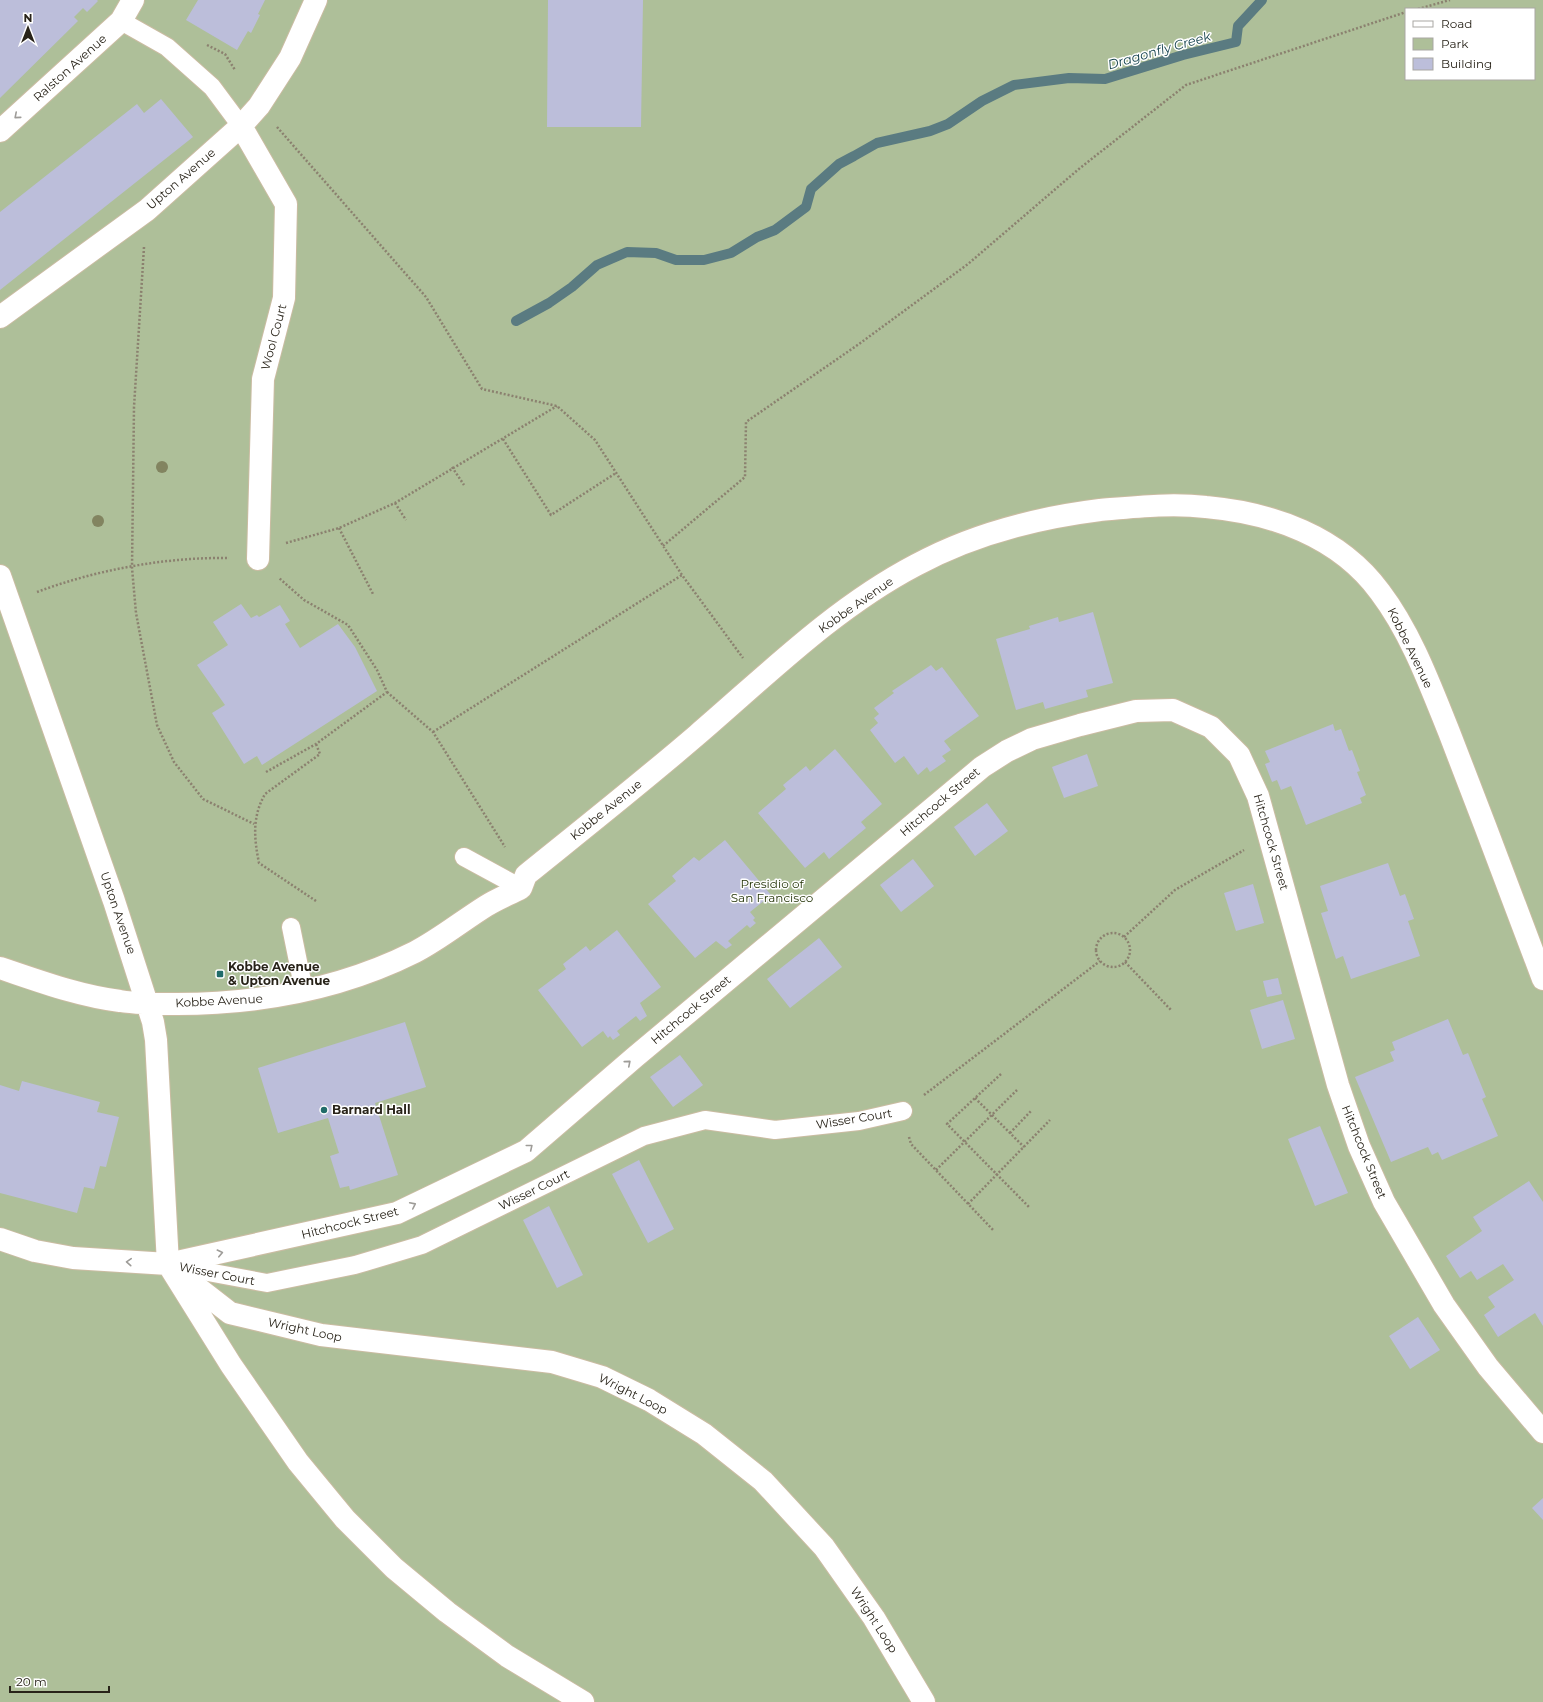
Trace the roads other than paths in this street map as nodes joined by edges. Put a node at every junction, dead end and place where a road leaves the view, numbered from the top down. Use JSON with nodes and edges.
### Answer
{"nodes":[{"id":1,"x":133,"y":0,"type":"edge"},
{"id":2,"x":316,"y":0,"type":"edge"},
{"id":3,"x":121,"y":21,"type":"junction"},
{"id":4,"x":241,"y":126,"type":"junction"},
{"id":5,"x":0,"y":131,"type":"edge"},
{"id":6,"x":0,"y":317,"type":"edge"},
{"id":7,"x":258,"y":554,"type":"road end"},
{"id":8,"x":0,"y":576,"type":"edge"},
{"id":9,"x":464,"y":857,"type":"dead end"},
{"id":10,"x":521,"y":888,"type":"junction"},
{"id":11,"x":291,"y":927,"type":"dead end"},
{"id":12,"x":0,"y":968,"type":"edge"},
{"id":13,"x":1543,"y":979,"type":"edge"},
{"id":14,"x":304,"y":991,"type":"junction"},
{"id":15,"x":148,"y":1004,"type":"junction"},
{"id":16,"x":903,"y":1111,"type":"road end"},
{"id":17,"x":0,"y":1239,"type":"edge"},
{"id":18,"x":168,"y":1264,"type":"junction"},
{"id":19,"x":1543,"y":1432,"type":"edge"},
{"id":20,"x":583,"y":1702,"type":"edge"},
{"id":21,"x":924,"y":1702,"type":"edge"}],
"edges":[{"from":1,"to":3,"type":"street","name":"Ralston Avenue"},
{"from":2,"to":4,"type":"street","name":"Upton Avenue"},
{"from":3,"to":4,"type":"lane"},
{"from":3,"to":5,"type":"street","name":"Ralston Avenue","one_way":true},
{"from":4,"to":6,"type":"street","name":"Upton Avenue"},
{"from":4,"to":7,"type":"street","name":"Wool Court"},
{"from":8,"to":15,"type":"street","name":"Upton Avenue"},
{"from":9,"to":10,"type":"lane"},
{"from":10,"to":13,"type":"street","name":"Kobbe Avenue"},
{"from":10,"to":14,"type":"street","name":"Kobbe Avenue"},
{"from":11,"to":14,"type":"lane"},
{"from":12,"to":15,"type":"street","name":"Kobbe Avenue"},
{"from":14,"to":15,"type":"street","name":"Kobbe Avenue"},
{"from":15,"to":18,"type":"street","name":"Upton Avenue"},
{"from":16,"to":18,"type":"lane","name":"Wisser Court"},
{"from":18,"to":17,"type":"street","name":"Hitchcock Street","one_way":true},
{"from":18,"to":19,"type":"street","name":"Hitchcock Street","one_way":true},
{"from":18,"to":20,"type":"street"},
{"from":18,"to":21,"type":"street","name":"Wright Loop"}]}
